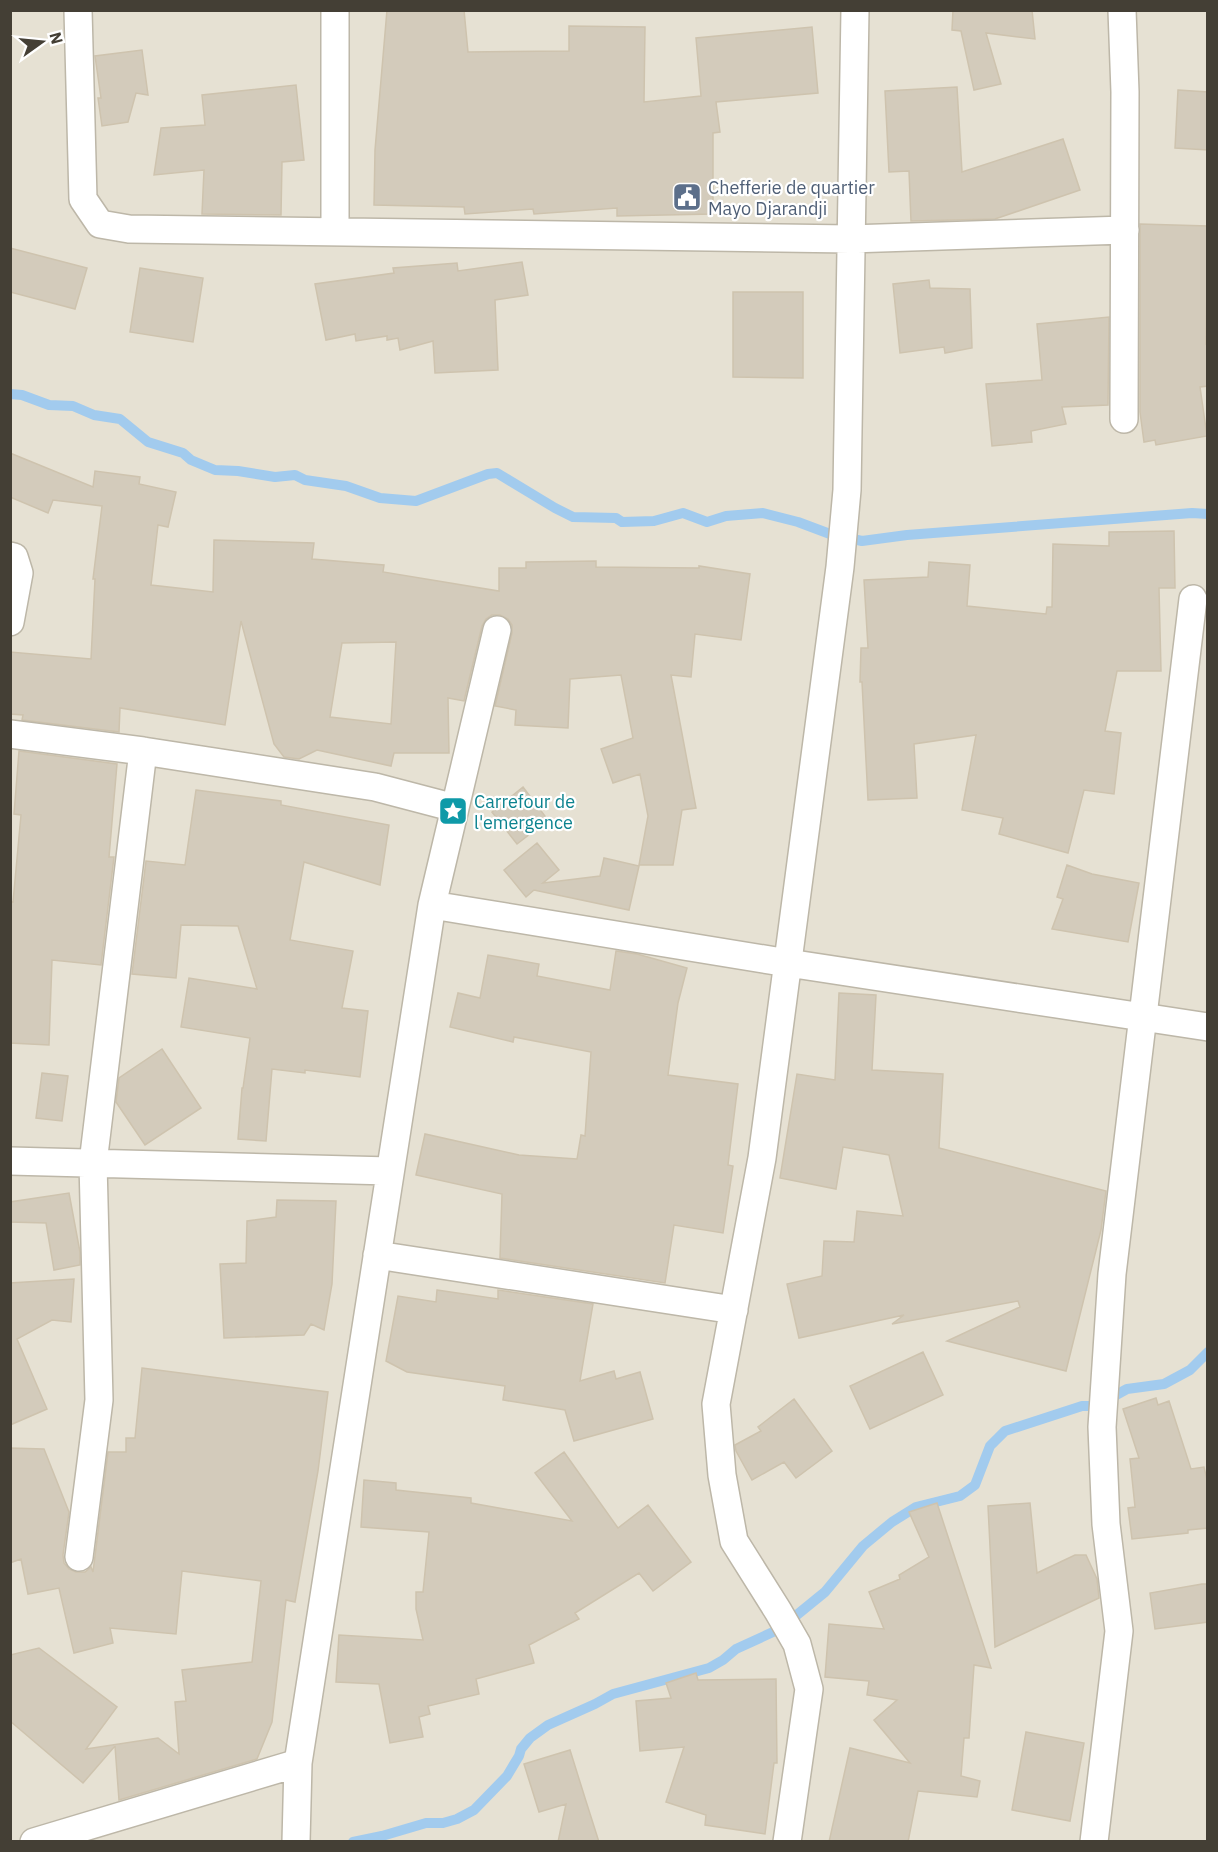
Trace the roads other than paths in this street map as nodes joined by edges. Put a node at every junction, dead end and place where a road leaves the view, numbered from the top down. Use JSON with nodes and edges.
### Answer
{"nodes":[{"id":1,"x":78,"y":10,"type":"edge"},
{"id":2,"x":335,"y":10,"type":"edge"},
{"id":3,"x":855,"y":10,"type":"edge"},
{"id":4,"x":1122,"y":10,"type":"edge"},
{"id":5,"x":1125,"y":230,"type":"junction"},
{"id":6,"x":335,"y":231,"type":"junction"},
{"id":7,"x":850,"y":239,"type":"junction"},
{"id":8,"x":1124,"y":419,"type":"dead end"},
{"id":9,"x":10,"y":556,"type":"edge"},
{"id":10,"x":1193,"y":599,"type":"dead end"},
{"id":11,"x":10,"y":622,"type":"edge"},
{"id":12,"x":497,"y":630,"type":"dead end"},
{"id":13,"x":10,"y":734,"type":"edge"},
{"id":14,"x":143,"y":751,"type":"junction"},
{"id":15,"x":455,"y":808,"type":"junction"},
{"id":16,"x":432,"y":905,"type":"junction"},
{"id":17,"x":789,"y":963,"type":"junction"},
{"id":18,"x":1143,"y":1017,"type":"junction"},
{"id":19,"x":1208,"y":1027,"type":"edge"},
{"id":20,"x":10,"y":1161,"type":"edge"},
{"id":21,"x":93,"y":1163,"type":"junction"},
{"id":22,"x":390,"y":1171,"type":"junction"},
{"id":23,"x":377,"y":1255,"type":"junction"},
{"id":24,"x":734,"y":1310,"type":"junction"},
{"id":25,"x":79,"y":1557,"type":"dead end"},
{"id":26,"x":298,"y":1763,"type":"junction"},
{"id":27,"x":34,"y":1842,"type":"edge"},
{"id":28,"x":296,"y":1842,"type":"edge"},
{"id":29,"x":787,"y":1842,"type":"edge"},
{"id":30,"x":1094,"y":1842,"type":"edge"}],
"edges":[{"from":1,"to":6,"type":"street"},
{"from":2,"to":6,"type":"street"},
{"from":3,"to":7,"type":"street"},
{"from":4,"to":5,"type":"street"},
{"from":5,"to":7,"type":"street"},
{"from":5,"to":8,"type":"street"},
{"from":6,"to":7,"type":"street"},
{"from":7,"to":17,"type":"street"},
{"from":9,"to":11,"type":"street"},
{"from":10,"to":18,"type":"street"},
{"from":12,"to":15,"type":"street"},
{"from":13,"to":14,"type":"street"},
{"from":14,"to":15,"type":"street"},
{"from":14,"to":21,"type":"street"},
{"from":15,"to":16,"type":"street"},
{"from":16,"to":17,"type":"street"},
{"from":16,"to":22,"type":"street"},
{"from":17,"to":18,"type":"street"},
{"from":17,"to":24,"type":"street"},
{"from":18,"to":19,"type":"street"},
{"from":18,"to":30,"type":"street"},
{"from":20,"to":21,"type":"street"},
{"from":21,"to":22,"type":"street"},
{"from":21,"to":25,"type":"street"},
{"from":22,"to":23,"type":"street"},
{"from":23,"to":24,"type":"street"},
{"from":23,"to":26,"type":"street"},
{"from":24,"to":29,"type":"street"},
{"from":26,"to":27,"type":"street"},
{"from":26,"to":28,"type":"street"}]}
